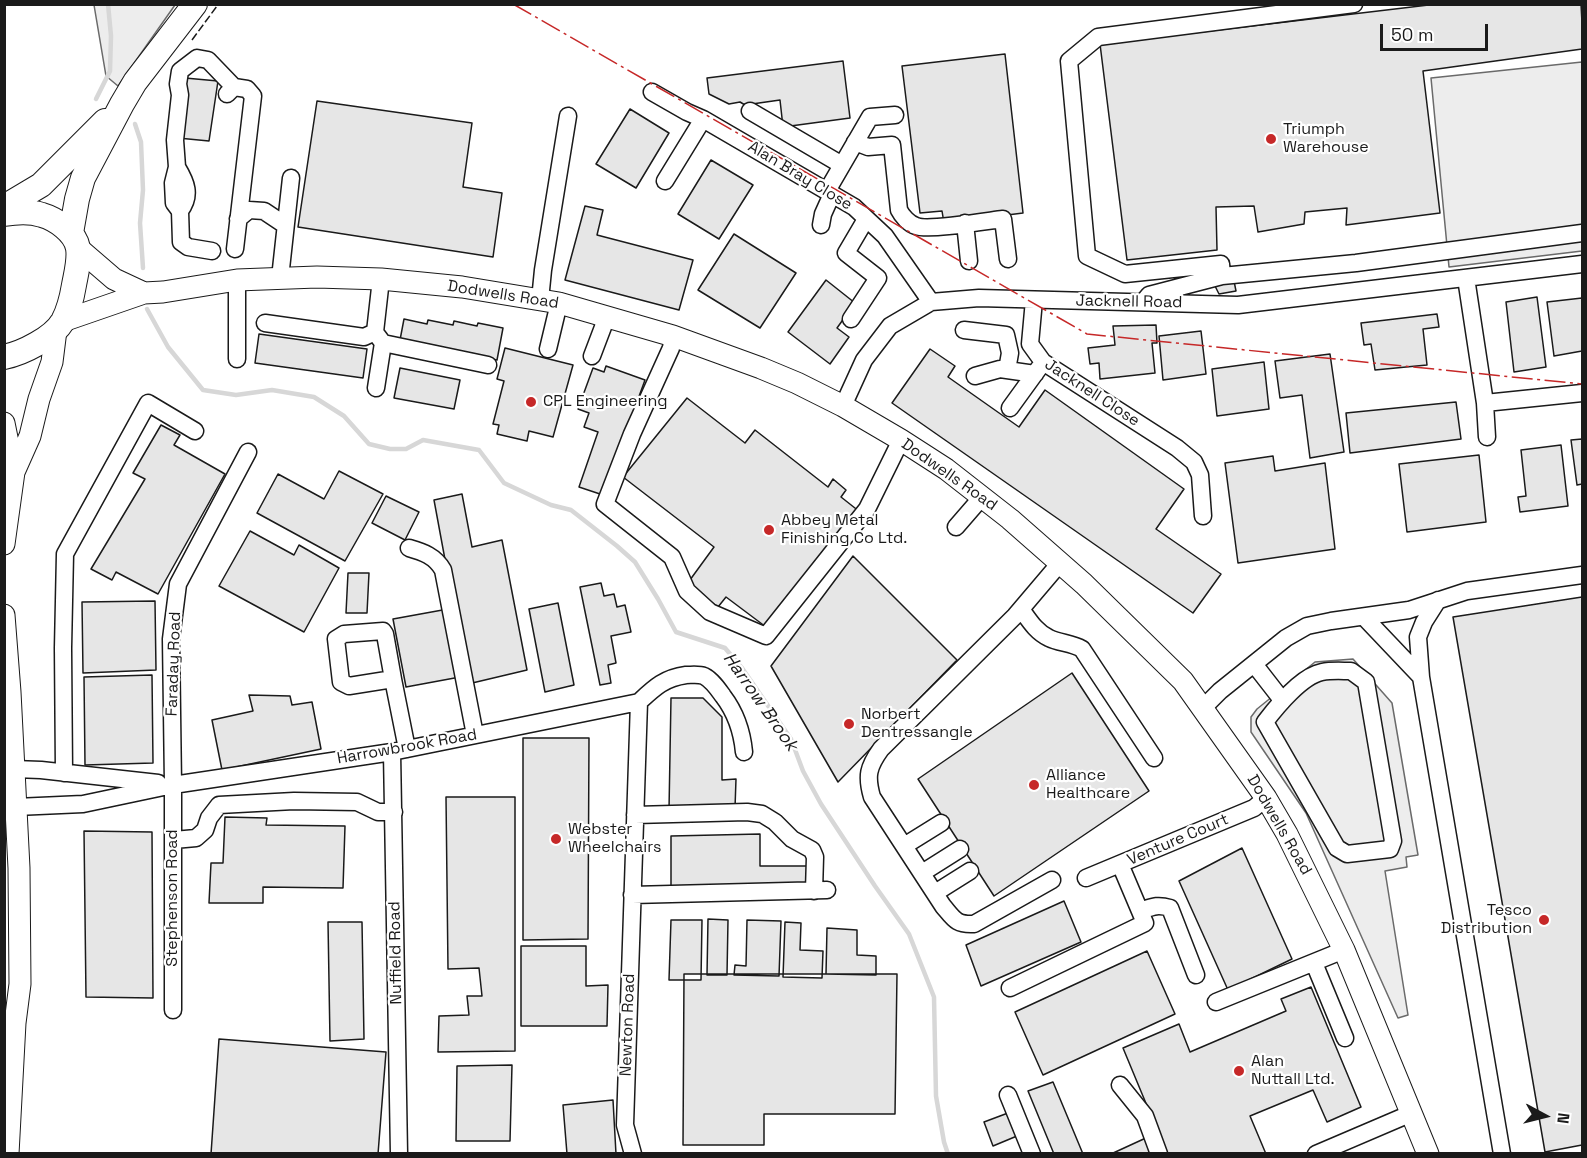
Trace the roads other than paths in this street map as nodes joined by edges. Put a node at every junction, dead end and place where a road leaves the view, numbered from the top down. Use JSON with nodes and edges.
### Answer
{"nodes":[{"id":1,"x":195,"y":4,"type":"edge"},
{"id":2,"x":1354,"y":4,"type":"edge"},
{"id":3,"x":652,"y":92,"type":"dead end"},
{"id":4,"x":122,"y":104,"type":"junction"},
{"id":5,"x":750,"y":111,"type":"dead end"},
{"id":6,"x":895,"y":115,"type":"dead end"},
{"id":7,"x":568,"y":116,"type":"dead end"},
{"id":8,"x":703,"y":119,"type":"junction"},
{"id":9,"x":855,"y":142,"type":"junction"},
{"id":10,"x":842,"y":165,"type":"junction"},
{"id":11,"x":291,"y":178,"type":"dead end"},
{"id":12,"x":665,"y":181,"type":"dead end"},
{"id":13,"x":242,"y":185,"type":"junction"},
{"id":14,"x":830,"y":193,"type":"junction"},
{"id":15,"x":288,"y":205,"type":"junction"},
{"id":16,"x":4,"y":207,"type":"edge"},
{"id":17,"x":4,"y":214,"type":"edge"},
{"id":18,"x":238,"y":219,"type":"junction"},
{"id":19,"x":866,"y":219,"type":"junction"},
{"id":20,"x":965,"y":223,"type":"junction"},
{"id":21,"x":285,"y":225,"type":"junction"},
{"id":22,"x":821,"y":225,"type":"dead end"},
{"id":23,"x":1582,"y":234,"type":"edge"},
{"id":24,"x":74,"y":240,"type":"junction"},
{"id":25,"x":235,"y":249,"type":"dead end"},
{"id":26,"x":212,"y":251,"type":"dead end"},
{"id":27,"x":1008,"y":259,"type":"dead end"},
{"id":28,"x":969,"y":261,"type":"dead end"},
{"id":29,"x":1582,"y":264,"type":"edge"},
{"id":30,"x":1222,"y":276,"type":"junction"},
{"id":31,"x":280,"y":278,"type":"junction"},
{"id":32,"x":1466,"y":278,"type":"junction"},
{"id":33,"x":381,"y":279,"type":"junction"},
{"id":34,"x":237,"y":280,"type":"junction"},
{"id":35,"x":144,"y":293,"type":"junction"},
{"id":36,"x":1034,"y":300,"type":"junction"},
{"id":37,"x":549,"y":302,"type":"junction"},
{"id":38,"x":931,"y":302,"type":"junction"},
{"id":39,"x":1143,"y":303,"type":"junction"},
{"id":40,"x":605,"y":316,"type":"junction"},
{"id":41,"x":851,"y":319,"type":"dead end"},
{"id":42,"x":265,"y":322,"type":"dead end"},
{"id":43,"x":59,"y":326,"type":"junction"},
{"id":44,"x":964,"y":330,"type":"dead end"},
{"id":45,"x":673,"y":336,"type":"junction"},
{"id":46,"x":379,"y":338,"type":"junction"},
{"id":47,"x":548,"y":349,"type":"dead end"},
{"id":48,"x":592,"y":356,"type":"dead end"},
{"id":49,"x":4,"y":357,"type":"edge"},
{"id":50,"x":237,"y":359,"type":"dead end"},
{"id":51,"x":488,"y":365,"type":"dead end"},
{"id":52,"x":1039,"y":368,"type":"junction"},
{"id":53,"x":1007,"y":370,"type":"junction"},
{"id":54,"x":975,"y":376,"type":"dead end"},
{"id":55,"x":376,"y":388,"type":"dead end"},
{"id":56,"x":1582,"y":393,"type":"edge"},
{"id":57,"x":1485,"y":403,"type":"junction"},
{"id":58,"x":843,"y":406,"type":"junction"},
{"id":59,"x":1010,"y":408,"type":"dead end"},
{"id":60,"x":4,"y":423,"type":"edge"},
{"id":61,"x":195,"y":430,"type":"dead end"},
{"id":62,"x":1487,"y":437,"type":"dead end"},
{"id":63,"x":901,"y":440,"type":"junction"},
{"id":64,"x":248,"y":452,"type":"dead end"},
{"id":65,"x":14,"y":472,"type":"junction"},
{"id":66,"x":982,"y":497,"type":"junction"},
{"id":67,"x":1203,"y":516,"type":"dead end"},
{"id":68,"x":956,"y":527,"type":"dead end"},
{"id":69,"x":4,"y":544,"type":"edge"},
{"id":70,"x":409,"y":548,"type":"dead end"},
{"id":71,"x":1060,"y":563,"type":"junction"},
{"id":72,"x":1582,"y":575,"type":"edge"},
{"id":73,"x":1438,"y":600,"type":"junction"},
{"id":74,"x":1021,"y":609,"type":"junction"},
{"id":75,"x":4,"y":615,"type":"edge"},
{"id":76,"x":1364,"y":617,"type":"junction"},
{"id":77,"x":1254,"y":664,"type":"junction"},
{"id":78,"x":1421,"y":677,"type":"junction"},
{"id":79,"x":393,"y":679,"type":"dead end"},
{"id":80,"x":1282,"y":700,"type":"junction"},
{"id":81,"x":639,"y":702,"type":"junction"},
{"id":82,"x":1203,"y":708,"type":"junction"},
{"id":83,"x":481,"y":715,"type":"dead end"},
{"id":84,"x":480,"y":734,"type":"junction"},
{"id":85,"x":400,"y":750,"type":"junction"},
{"id":86,"x":744,"y":752,"type":"dead end"},
{"id":87,"x":1154,"y":758,"type":"dead end"},
{"id":88,"x":14,"y":769,"type":"junction"},
{"id":89,"x":64,"y":773,"type":"junction"},
{"id":90,"x":173,"y":785,"type":"junction"},
{"id":91,"x":1266,"y":798,"type":"junction"},
{"id":92,"x":393,"y":812,"type":"junction"},
{"id":93,"x":13,"y":814,"type":"edge"},
{"id":94,"x":635,"y":815,"type":"junction"},
{"id":95,"x":941,"y":823,"type":"dead end"},
{"id":96,"x":174,"y":840,"type":"junction"},
{"id":97,"x":904,"y":846,"type":"junction"},
{"id":98,"x":960,"y":849,"type":"dead end"},
{"id":99,"x":1120,"y":864,"type":"junction"},
{"id":100,"x":970,"y":871,"type":"dead end"},
{"id":101,"x":922,"y":873,"type":"junction"},
{"id":102,"x":1086,"y":878,"type":"dead end"},
{"id":103,"x":1052,"y":880,"type":"dead end"},
{"id":104,"x":935,"y":893,"type":"junction"},
{"id":105,"x":632,"y":895,"type":"junction"},
{"id":106,"x":1140,"y":911,"type":"junction"},
{"id":107,"x":1344,"y":950,"type":"junction"},
{"id":108,"x":1314,"y":963,"type":"junction"},
{"id":109,"x":1196,"y":975,"type":"dead end"},
{"id":110,"x":1010,"y":988,"type":"dead end"},
{"id":111,"x":1216,"y":1002,"type":"dead end"},
{"id":112,"x":174,"y":1010,"type":"dead end"},
{"id":113,"x":1345,"y":1038,"type":"dead end"},
{"id":114,"x":1120,"y":1085,"type":"dead end"},
{"id":115,"x":1008,"y":1095,"type":"dead end"},
{"id":116,"x":1412,"y":1113,"type":"junction"},
{"id":117,"x":8,"y":1154,"type":"edge"},
{"id":118,"x":399,"y":1154,"type":"edge"},
{"id":119,"x":633,"y":1154,"type":"edge"},
{"id":120,"x":1032,"y":1154,"type":"edge"},
{"id":121,"x":1159,"y":1154,"type":"edge"},
{"id":122,"x":1316,"y":1154,"type":"edge"},
{"id":123,"x":1428,"y":1154,"type":"edge"},
{"id":124,"x":1502,"y":1154,"type":"edge"}],
"edges":[{"from":1,"to":4,"type":"highway"},
{"from":2,"to":30,"type":"street"},
{"from":3,"to":8,"type":"street","name":"Alan Bray Close"},
{"from":4,"to":16,"type":"highway"},
{"from":4,"to":24,"type":"highway"},
{"from":5,"to":10,"type":"street"},
{"from":6,"to":9,"type":"street"},
{"from":7,"to":37,"type":"street"},
{"from":8,"to":12,"type":"street"},
{"from":8,"to":14,"type":"street","name":"Alan Bray Close"},
{"from":9,"to":10,"type":"street"},
{"from":9,"to":20,"type":"street"},
{"from":10,"to":14,"type":"street"},
{"from":11,"to":15,"type":"street"},
{"from":13,"to":15,"type":"street"},
{"from":13,"to":18,"type":"street"},
{"from":13,"to":26,"type":"street"},
{"from":14,"to":19,"type":"street","name":"Alan Bray Close"},
{"from":14,"to":22,"type":"street"},
{"from":15,"to":21,"type":"street"},
{"from":17,"to":24,"type":"highway"},
{"from":18,"to":21,"type":"street"},
{"from":18,"to":25,"type":"street"},
{"from":19,"to":38,"type":"street","name":"Alan Bray Close"},
{"from":19,"to":41,"type":"street"},
{"from":20,"to":27,"type":"street"},
{"from":20,"to":28,"type":"street"},
{"from":21,"to":31,"type":"street"},
{"from":23,"to":30,"type":"street"},
{"from":24,"to":35,"type":"main road"},
{"from":24,"to":43,"type":"highway"},
{"from":29,"to":32,"type":"street","name":"Jacknell Road"},
{"from":30,"to":39,"type":"street"},
{"from":31,"to":33,"type":"main road","name":"Dodwells Road"},
{"from":31,"to":34,"type":"main road","name":"Dodwells Road"},
{"from":32,"to":39,"type":"street","name":"Jacknell Road"},
{"from":32,"to":57,"type":"street"},
{"from":33,"to":37,"type":"main road","name":"Dodwells Road"},
{"from":33,"to":46,"type":"street"},
{"from":34,"to":35,"type":"main road","name":"Dodwells Road"},
{"from":34,"to":50,"type":"street"},
{"from":35,"to":43,"type":"main road","name":"Dodwells Road"},
{"from":36,"to":38,"type":"street","name":"Jacknell Road"},
{"from":36,"to":39,"type":"street","name":"Jacknell Road"},
{"from":36,"to":52,"type":"street","name":"Jacknell Close"},
{"from":37,"to":40,"type":"main road","name":"Dodwells Road"},
{"from":37,"to":47,"type":"street"},
{"from":38,"to":58,"type":"street","name":"Jacknell Road"},
{"from":40,"to":45,"type":"main road","name":"Dodwells Road"},
{"from":40,"to":48,"type":"street"},
{"from":42,"to":46,"type":"street"},
{"from":43,"to":49,"type":"highway"},
{"from":43,"to":65,"type":"main road"},
{"from":44,"to":53,"type":"street"},
{"from":45,"to":58,"type":"main road","name":"Dodwells Road"},
{"from":45,"to":63,"type":"street"},
{"from":46,"to":51,"type":"street"},
{"from":46,"to":55,"type":"street"},
{"from":52,"to":53,"type":"street"},
{"from":52,"to":59,"type":"street"},
{"from":52,"to":67,"type":"street","name":"Jacknell Close"},
{"from":53,"to":54,"type":"street"},
{"from":56,"to":57,"type":"street"},
{"from":57,"to":62,"type":"street"},
{"from":58,"to":63,"type":"main road","name":"Dodwells Road"},
{"from":60,"to":65,"type":"main road"},
{"from":61,"to":89,"type":"street"},
{"from":63,"to":66,"type":"main road","name":"Dodwells Road"},
{"from":64,"to":90,"type":"street","name":"Faraday Road"},
{"from":65,"to":69,"type":"main road"},
{"from":66,"to":68,"type":"street"},
{"from":66,"to":71,"type":"main road","name":"Dodwells Road"},
{"from":70,"to":84,"type":"street"},
{"from":71,"to":74,"type":"street"},
{"from":71,"to":82,"type":"main road","name":"Dodwells Road"},
{"from":72,"to":73,"type":"street"},
{"from":73,"to":76,"type":"street"},
{"from":73,"to":78,"type":"street"},
{"from":74,"to":87,"type":"street"},
{"from":74,"to":97,"type":"street"},
{"from":75,"to":88,"type":"main road"},
{"from":76,"to":77,"type":"street"},
{"from":76,"to":78,"type":"street"},
{"from":77,"to":80,"type":"street"},
{"from":77,"to":82,"type":"street"},
{"from":78,"to":124,"type":"street"},
{"from":79,"to":85,"type":"street","name":"Nuffield Road"},
{"from":80,"to":80,"type":"street"},
{"from":81,"to":84,"type":"street","name":"Harrowbrook Road"},
{"from":81,"to":86,"type":"street"},
{"from":81,"to":94,"type":"street","name":"Newton Road"},
{"from":82,"to":91,"type":"main road","name":"Dodwells Road"},
{"from":83,"to":84,"type":"street"},
{"from":84,"to":85,"type":"street","name":"Harrowbrook Road"},
{"from":85,"to":90,"type":"street","name":"Harrowbrook Road"},
{"from":85,"to":92,"type":"street","name":"Nuffield Road"},
{"from":88,"to":89,"type":"street","name":"Harrowbrook Road"},
{"from":88,"to":93,"type":"main road"},
{"from":89,"to":90,"type":"street","name":"Harrowbrook Road"},
{"from":90,"to":93,"type":"street","name":"Harrowbrook Road"},
{"from":90,"to":96,"type":"street","name":"Stephenson Road"},
{"from":91,"to":99,"type":"street","name":"Venture Court"},
{"from":91,"to":107,"type":"main road","name":"Dodwells Road"},
{"from":92,"to":96,"type":"street"},
{"from":92,"to":118,"type":"street","name":"Nuffield Road"},
{"from":93,"to":117,"type":"main road"},
{"from":94,"to":105,"type":"street","name":"Newton Road"},
{"from":94,"to":105,"type":"street"},
{"from":95,"to":97,"type":"street"},
{"from":96,"to":112,"type":"street","name":"Stephenson Road"},
{"from":97,"to":101,"type":"street"},
{"from":98,"to":101,"type":"street"},
{"from":99,"to":102,"type":"street","name":"Venture Court"},
{"from":99,"to":106,"type":"street"},
{"from":100,"to":104,"type":"street"},
{"from":101,"to":104,"type":"street"},
{"from":103,"to":104,"type":"street"},
{"from":105,"to":119,"type":"street","name":"Newton Road"},
{"from":106,"to":109,"type":"street"},
{"from":106,"to":110,"type":"street"},
{"from":107,"to":108,"type":"street"},
{"from":107,"to":116,"type":"main road","name":"Dodwells Road"},
{"from":108,"to":111,"type":"street"},
{"from":108,"to":113,"type":"street"},
{"from":114,"to":121,"type":"street"},
{"from":115,"to":120,"type":"street"},
{"from":116,"to":122,"type":"street"},
{"from":116,"to":123,"type":"main road","name":"Dodwells Road"}]}
